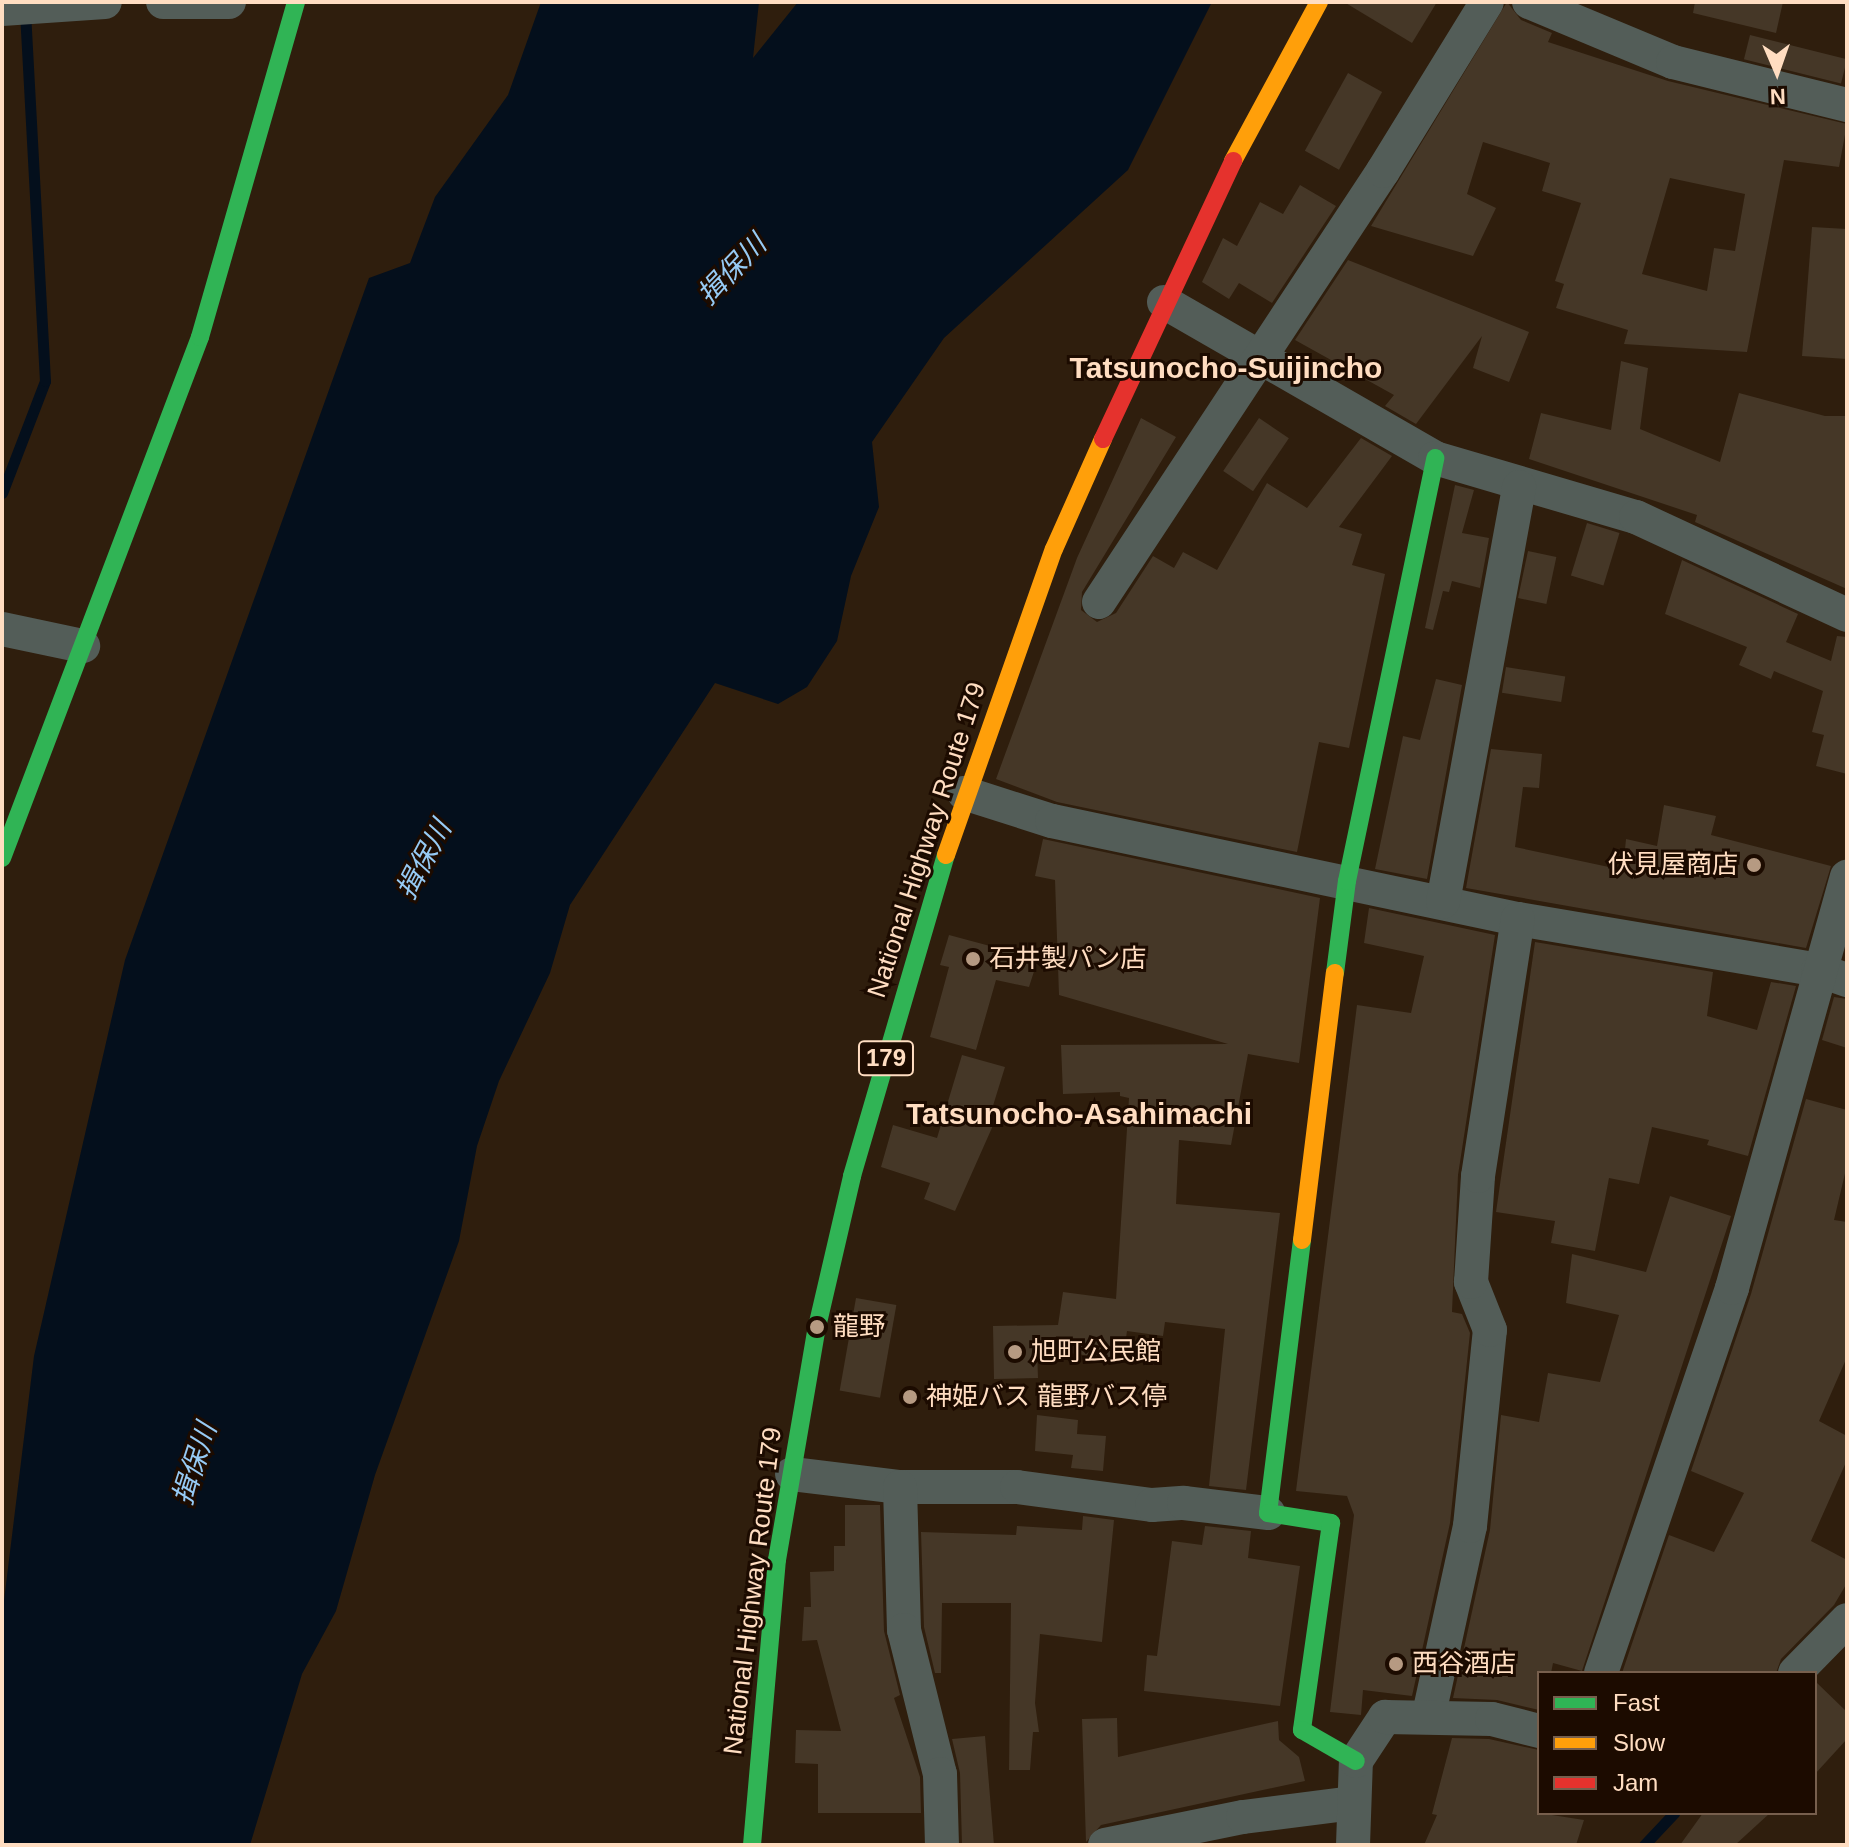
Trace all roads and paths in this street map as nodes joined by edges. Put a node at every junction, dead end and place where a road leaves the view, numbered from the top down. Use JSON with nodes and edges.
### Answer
{"nodes":[{"id":1,"x":105,"y":2,"type":"edge"},
{"id":2,"x":163,"y":2,"type":"edge"},
{"id":3,"x":229,"y":2,"type":"edge"},
{"id":4,"x":296,"y":2,"type":"edge"},
{"id":5,"x":1319,"y":2,"type":"edge"},
{"id":6,"x":1487,"y":2,"type":"edge"},
{"id":7,"x":1529,"y":2,"type":"edge"},
{"id":8,"x":6,"y":6,"type":"edge"},
{"id":9,"x":1847,"y":105,"type":"edge"},
{"id":10,"x":1164,"y":302,"type":"junction"},
{"id":11,"x":1261,"y":358,"type":"junction"},
{"id":12,"x":1435,"y":458,"type":"junction"},
{"id":13,"x":1519,"y":487,"type":"junction"},
{"id":14,"x":1099,"y":602,"type":"dead end"},
{"id":15,"x":1847,"y":615,"type":"edge"},
{"id":16,"x":2,"y":629,"type":"edge"},
{"id":17,"x":83,"y":646,"type":"junction"},
{"id":18,"x":964,"y":793,"type":"junction"},
{"id":19,"x":2,"y":858,"type":"edge"},
{"id":20,"x":1847,"y":877,"type":"edge"},
{"id":21,"x":1347,"y":881,"type":"junction"},
{"id":22,"x":1443,"y":902,"type":"junction"},
{"id":23,"x":1518,"y":919,"type":"junction"},
{"id":24,"x":1832,"y":975,"type":"edge"},
{"id":25,"x":792,"y":1474,"type":"junction"},
{"id":26,"x":900,"y":1487,"type":"junction"},
{"id":27,"x":1268,"y":1513,"type":"junction"},
{"id":28,"x":1847,"y":1620,"type":"edge"},
{"id":29,"x":1602,"y":1671,"type":"edge"},
{"id":30,"x":1797,"y":1671,"type":"edge"},
{"id":31,"x":1429,"y":1714,"type":"junction"},
{"id":32,"x":1537,"y":1730,"type":"edge"},
{"id":33,"x":1356,"y":1761,"type":"junction"},
{"id":34,"x":1352,"y":1803,"type":"junction"},
{"id":35,"x":752,"y":1845,"type":"edge"},
{"id":36,"x":942,"y":1845,"type":"edge"},
{"id":37,"x":1105,"y":1845,"type":"edge"},
{"id":38,"x":1353,"y":1845,"type":"edge"}],
"edges":[{"from":1,"to":8,"type":"street"},
{"from":2,"to":3,"type":"street"},
{"from":4,"to":17,"type":"main road"},
{"from":5,"to":10,"type":"main road","name":"National Highway Route 179","number":"179"},
{"from":6,"to":11,"type":"street"},
{"from":7,"to":9,"type":"street"},
{"from":10,"to":11,"type":"street"},
{"from":10,"to":18,"type":"main road","name":"National Highway Route 179","number":"179"},
{"from":11,"to":12,"type":"street"},
{"from":11,"to":14,"type":"street"},
{"from":12,"to":13,"type":"street"},
{"from":12,"to":21,"type":"main road"},
{"from":13,"to":15,"type":"street"},
{"from":13,"to":22,"type":"street"},
{"from":16,"to":17,"type":"street"},
{"from":17,"to":19,"type":"main road"},
{"from":18,"to":21,"type":"street"},
{"from":18,"to":25,"type":"main road","name":"National Highway Route 179","number":"179"},
{"from":20,"to":24,"type":"street"},
{"from":21,"to":22,"type":"street"},
{"from":21,"to":27,"type":"main road"},
{"from":22,"to":23,"type":"street"},
{"from":23,"to":24,"type":"street"},
{"from":23,"to":31,"type":"street"},
{"from":24,"to":29,"type":"street"},
{"from":25,"to":26,"type":"street"},
{"from":25,"to":35,"type":"main road","name":"National Highway Route 179","number":"179"},
{"from":26,"to":27,"type":"street"},
{"from":26,"to":36,"type":"street"},
{"from":27,"to":33,"type":"main road"},
{"from":28,"to":30,"type":"street"},
{"from":31,"to":32,"type":"street"},
{"from":31,"to":33,"type":"street"},
{"from":33,"to":34,"type":"street"},
{"from":34,"to":37,"type":"street"},
{"from":34,"to":38,"type":"street"}]}
